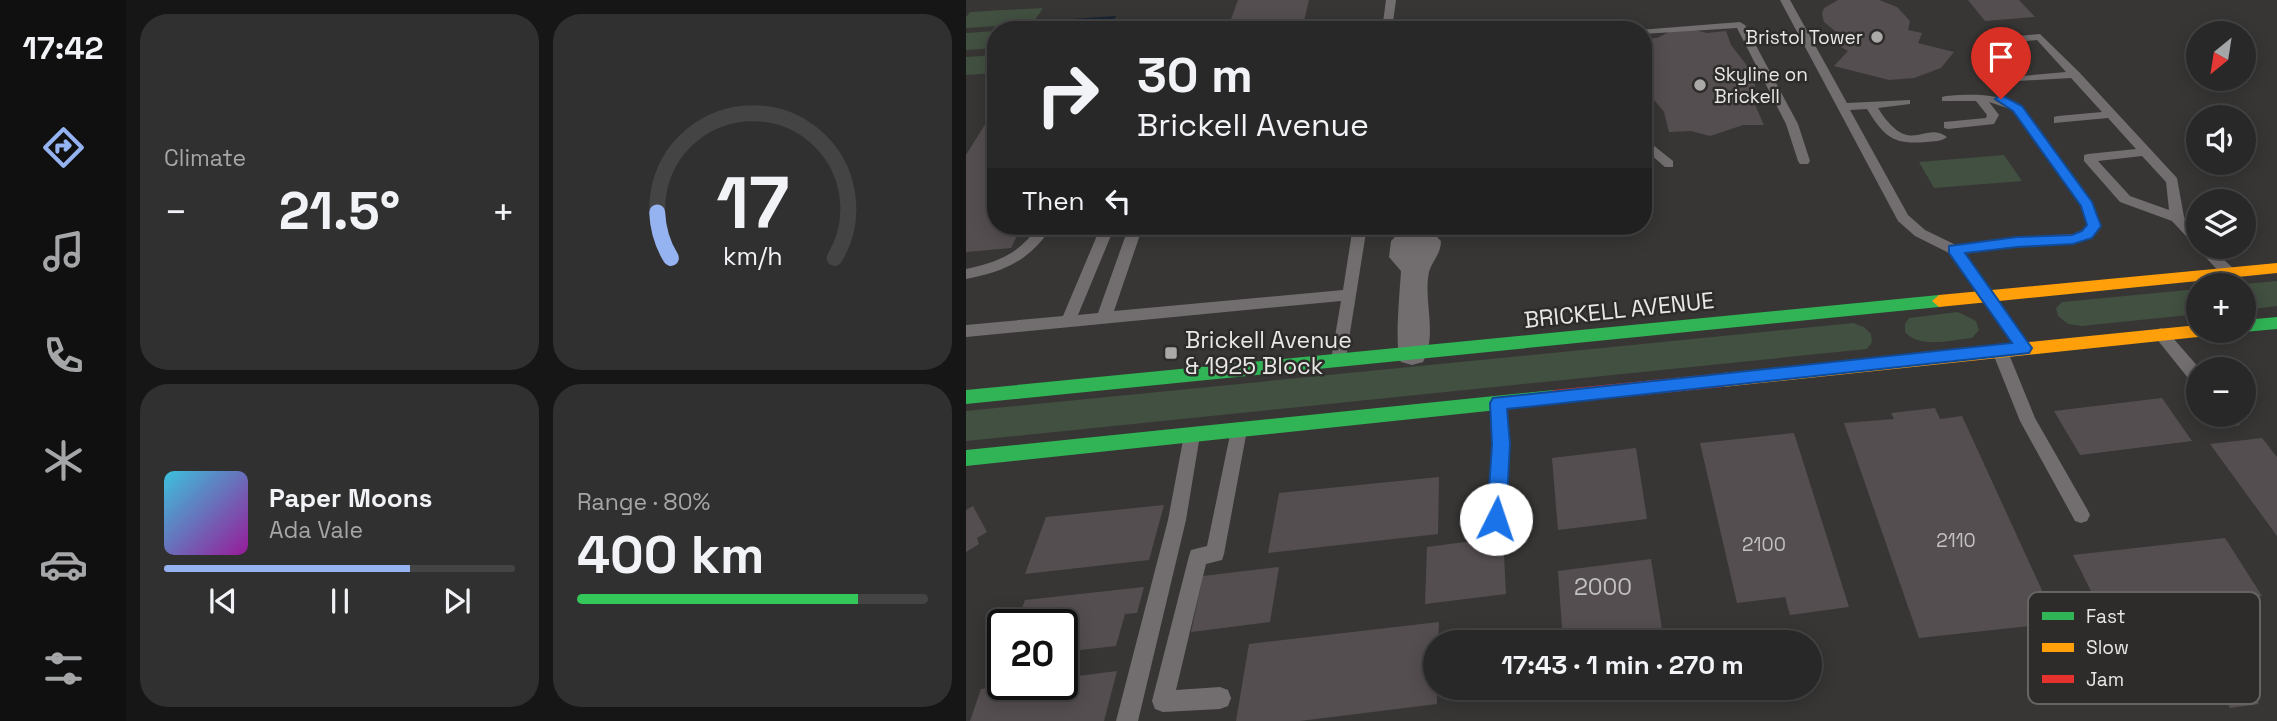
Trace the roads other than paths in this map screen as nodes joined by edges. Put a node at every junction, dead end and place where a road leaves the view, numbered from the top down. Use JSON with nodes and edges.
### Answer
{"nodes":[{"id":1,"x":1391,"y":0,"type":"edge"},
{"id":2,"x":1785,"y":0,"type":"edge"},
{"id":3,"x":1388,"y":21,"type":"edge"},
{"id":4,"x":1652,"y":30,"type":"edge"},
{"id":5,"x":1997,"y":41,"type":"dead end"},
{"id":6,"x":2075,"y":74,"type":"junction"},
{"id":7,"x":2022,"y":79,"type":"dead end"},
{"id":8,"x":1979,"y":96,"type":"junction"},
{"id":9,"x":1946,"y":99,"type":"dead end"},
{"id":10,"x":1906,"y":102,"type":"dead end"},
{"id":11,"x":1871,"y":105,"type":"junction"},
{"id":12,"x":1844,"y":107,"type":"junction"},
{"id":13,"x":2111,"y":114,"type":"junction"},
{"id":14,"x":2058,"y":120,"type":"dead end"},
{"id":15,"x":1652,"y":149,"type":"edge"},
{"id":16,"x":2146,"y":152,"type":"junction"},
{"id":17,"x":1804,"y":162,"type":"dead end"},
{"id":18,"x":1669,"y":164,"type":"dead end"},
{"id":19,"x":2177,"y":218,"type":"junction"},
{"id":20,"x":2186,"y":228,"type":"edge"},
{"id":21,"x":1040,"y":235,"type":"edge"},
{"id":22,"x":1104,"y":235,"type":"edge"},
{"id":23,"x":1133,"y":235,"type":"edge"},
{"id":24,"x":1358,"y":235,"type":"edge"},
{"id":25,"x":1422,"y":235,"type":"edge"},
{"id":26,"x":1954,"y":250,"type":"junction"},
{"id":27,"x":2214,"y":259,"type":"edge"},
{"id":28,"x":2277,"y":268,"type":"edge"},
{"id":29,"x":2229,"y":273,"type":"joint"},
{"id":30,"x":966,"y":274,"type":"edge"},
{"id":31,"x":2186,"y":277,"type":"edge"},
{"id":32,"x":1348,"y":295,"type":"junction"},
{"id":33,"x":1989,"y":297,"type":"junction"},
{"id":34,"x":1104,"y":317,"type":"junction"},
{"id":35,"x":1068,"y":321,"type":"junction"},
{"id":36,"x":2277,"y":323,"type":"edge"},
{"id":37,"x":2256,"y":325,"type":"edge"},
{"id":38,"x":966,"y":331,"type":"edge"},
{"id":39,"x":2186,"y":332,"type":"edge"},
{"id":40,"x":2161,"y":334,"type":"junction"},
{"id":41,"x":2024,"y":348,"type":"junction"},
{"id":42,"x":2000,"y":351,"type":"junction"},
{"id":43,"x":1412,"y":353,"type":"junction"},
{"id":44,"x":1339,"y":360,"type":"junction"},
{"id":45,"x":2186,"y":364,"type":"edge"},
{"id":46,"x":966,"y":397,"type":"edge"},
{"id":47,"x":1499,"y":403,"type":"junction"},
{"id":48,"x":1239,"y":430,"type":"junction"},
{"id":49,"x":1192,"y":435,"type":"junction"},
{"id":50,"x":966,"y":458,"type":"edge"},
{"id":51,"x":2081,"y":515,"type":"dead end"},
{"id":52,"x":1496,"y":519,"type":"dead end"},
{"id":53,"x":1220,"y":698,"type":"dead end"},
{"id":54,"x":1127,"y":721,"type":"edge"}],
"edges":[{"from":1,"to":3,"type":"lane"},
{"from":2,"to":12,"type":"lane"},
{"from":4,"to":17,"type":"lane"},
{"from":5,"to":6,"type":"lane"},
{"from":6,"to":7,"type":"lane"},
{"from":6,"to":13,"type":"lane"},
{"from":8,"to":9,"type":"lane"},
{"from":8,"to":11,"type":"lane"},
{"from":8,"to":26,"type":"lane"},
{"from":10,"to":11,"type":"lane"},
{"from":11,"to":12,"type":"lane"},
{"from":12,"to":26,"type":"lane"},
{"from":13,"to":14,"type":"lane"},
{"from":13,"to":16,"type":"lane"},
{"from":15,"to":18,"type":"lane"},
{"from":16,"to":19,"type":"lane"},
{"from":16,"to":19,"type":"lane"},
{"from":19,"to":20,"type":"lane"},
{"from":21,"to":30,"type":"lane"},
{"from":22,"to":35,"type":"lane"},
{"from":23,"to":34,"type":"lane"},
{"from":24,"to":32,"type":"lane"},
{"from":25,"to":43,"type":"street"},
{"from":26,"to":33,"type":"lane"},
{"from":27,"to":29,"type":"lane"},
{"from":28,"to":29,"type":"main road","name":"BRICKELL AVENUE"},
{"from":31,"to":33,"type":"main road","name":"BRICKELL AVENUE"},
{"from":32,"to":34,"type":"lane"},
{"from":32,"to":44,"type":"lane"},
{"from":33,"to":41,"type":"lane"},
{"from":33,"to":43,"type":"main road","name":"BRICKELL AVENUE"},
{"from":34,"to":35,"type":"lane"},
{"from":35,"to":38,"type":"lane"},
{"from":36,"to":37,"type":"main road"},
{"from":39,"to":40,"type":"main road"},
{"from":40,"to":41,"type":"main road"},
{"from":40,"to":45,"type":"lane"},
{"from":41,"to":42,"type":"main road"},
{"from":42,"to":47,"type":"main road"},
{"from":42,"to":51,"type":"lane"},
{"from":43,"to":44,"type":"main road","name":"BRICKELL AVENUE"},
{"from":44,"to":46,"type":"main road","name":"BRICKELL AVENUE"},
{"from":47,"to":48,"type":"main road"},
{"from":47,"to":52,"type":"lane"},
{"from":48,"to":49,"type":"main road"},
{"from":48,"to":53,"type":"lane"},
{"from":49,"to":50,"type":"main road"},
{"from":49,"to":54,"type":"lane"}]}
